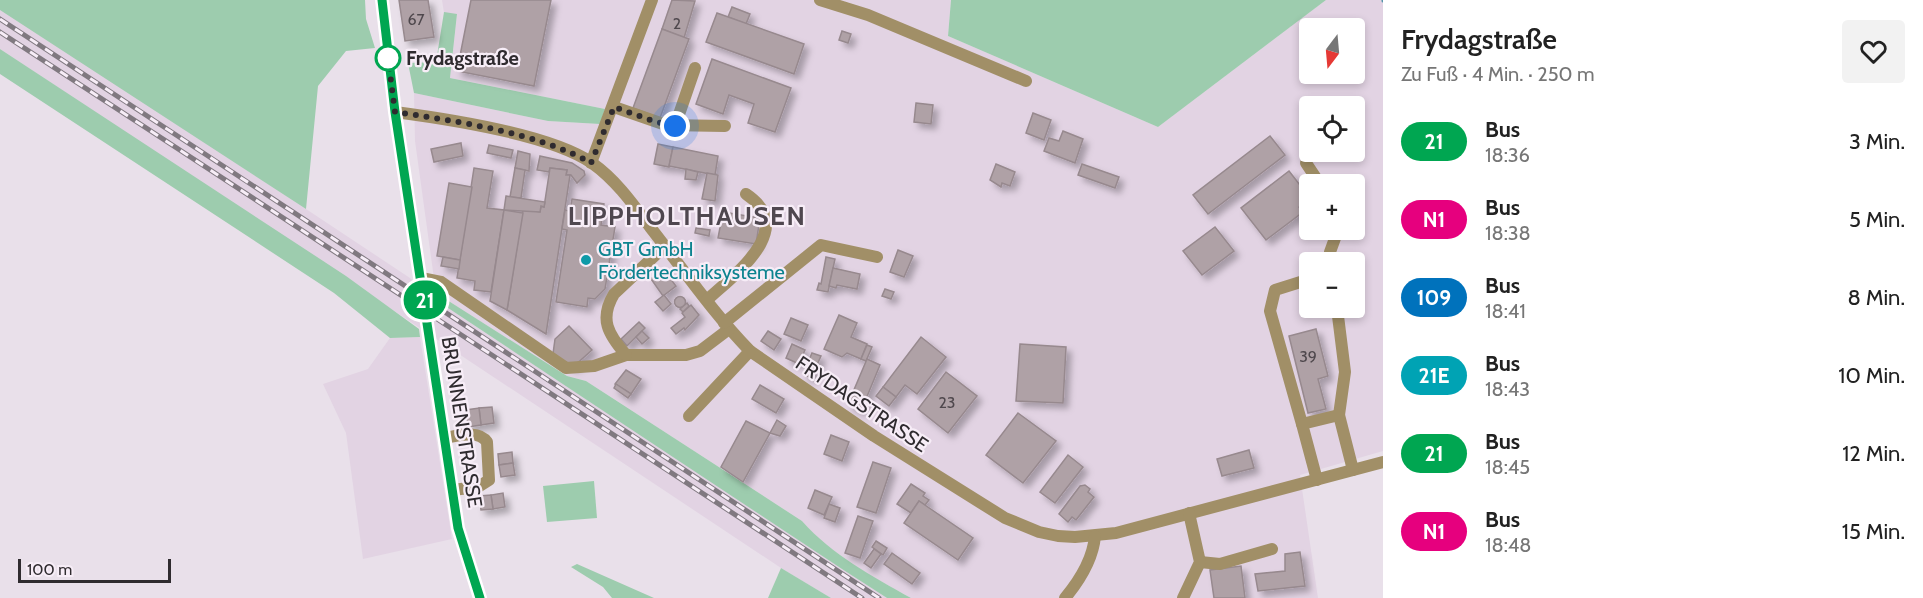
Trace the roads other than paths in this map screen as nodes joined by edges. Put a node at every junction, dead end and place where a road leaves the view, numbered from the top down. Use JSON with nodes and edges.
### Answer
{"nodes":[{"id":1,"x":382,"y":0,"type":"edge"},
{"id":2,"x":652,"y":0,"type":"edge"},
{"id":3,"x":820,"y":0,"type":"edge"},
{"id":4,"x":695,"y":68,"type":"dead end"},
{"id":5,"x":1026,"y":81,"type":"dead end"},
{"id":6,"x":614,"y":107,"type":"junction"},
{"id":7,"x":395,"y":112,"type":"junction"},
{"id":8,"x":675,"y":126,"type":"junction"},
{"id":9,"x":724,"y":126,"type":"dead end"},
{"id":10,"x":591,"y":163,"type":"junction"},
{"id":11,"x":1305,"y":163,"type":"dead end"},
{"id":12,"x":1313,"y":174,"type":"edge"},
{"id":13,"x":746,"y":194,"type":"dead end"},
{"id":14,"x":665,"y":246,"type":"junction"},
{"id":15,"x":877,"y":257,"type":"dead end"},
{"id":16,"x":422,"y":278,"type":"junction"},
{"id":17,"x":1299,"y":282,"type":"edge"},
{"id":18,"x":707,"y":300,"type":"junction"},
{"id":19,"x":1338,"y":318,"type":"edge"},
{"id":20,"x":727,"y":326,"type":"junction"},
{"id":21,"x":750,"y":351,"type":"junction"},
{"id":22,"x":626,"y":355,"type":"junction"},
{"id":23,"x":1339,"y":415,"type":"junction"},
{"id":24,"x":689,"y":416,"type":"dead end"},
{"id":25,"x":1302,"y":424,"type":"junction"},
{"id":26,"x":444,"y":438,"type":"junction"},
{"id":27,"x":1383,"y":462,"type":"edge"},
{"id":28,"x":1353,"y":470,"type":"junction"},
{"id":29,"x":1317,"y":480,"type":"junction"},
{"id":30,"x":452,"y":490,"type":"junction"},
{"id":31,"x":1189,"y":513,"type":"junction"},
{"id":32,"x":1095,"y":536,"type":"junction"},
{"id":33,"x":1272,"y":549,"type":"dead end"},
{"id":34,"x":1200,"y":562,"type":"junction"},
{"id":35,"x":1071,"y":595,"type":"edge"},
{"id":36,"x":480,"y":598,"type":"edge"},
{"id":37,"x":1183,"y":598,"type":"edge"}],
"edges":[{"from":1,"to":7,"type":"street","name":"BRUNNENSTRASSE"},
{"from":2,"to":6,"type":"street"},
{"from":3,"to":5,"type":"street"},
{"from":4,"to":8,"type":"street"},
{"from":6,"to":8,"type":"street"},
{"from":6,"to":10,"type":"street"},
{"from":7,"to":10,"type":"street","name":"FRYDAGSTRASSE"},
{"from":7,"to":16,"type":"street","name":"BRUNNENSTRASSE"},
{"from":8,"to":9,"type":"street"},
{"from":10,"to":14,"type":"street","name":"FRYDAGSTRASSE"},
{"from":11,"to":12,"type":"street"},
{"from":13,"to":18,"type":"street"},
{"from":14,"to":18,"type":"street","name":"FRYDAGSTRASSE"},
{"from":14,"to":22,"type":"street"},
{"from":15,"to":20,"type":"street"},
{"from":16,"to":22,"type":"street"},
{"from":16,"to":26,"type":"street","name":"BRUNNENSTRASSE"},
{"from":17,"to":25,"type":"street"},
{"from":18,"to":20,"type":"street","name":"FRYDAGSTRASSE"},
{"from":19,"to":23,"type":"street"},
{"from":20,"to":21,"type":"street","name":"FRYDAGSTRASSE"},
{"from":20,"to":22,"type":"street"},
{"from":21,"to":24,"type":"street"},
{"from":21,"to":32,"type":"street","name":"FRYDAGSTRASSE"},
{"from":23,"to":25,"type":"street"},
{"from":23,"to":28,"type":"street"},
{"from":25,"to":29,"type":"street"},
{"from":26,"to":30,"type":"street","name":"BRUNNENSTRASSE"},
{"from":26,"to":30,"type":"street"},
{"from":27,"to":28,"type":"street","name":"FRYDAGSTRASSE"},
{"from":28,"to":29,"type":"street","name":"FRYDAGSTRASSE"},
{"from":29,"to":31,"type":"street","name":"FRYDAGSTRASSE"},
{"from":30,"to":36,"type":"street","name":"BRUNNENSTRASSE"},
{"from":31,"to":32,"type":"street","name":"FRYDAGSTRASSE"},
{"from":31,"to":34,"type":"street"},
{"from":32,"to":35,"type":"street"},
{"from":33,"to":34,"type":"street"},
{"from":34,"to":37,"type":"street"}]}
